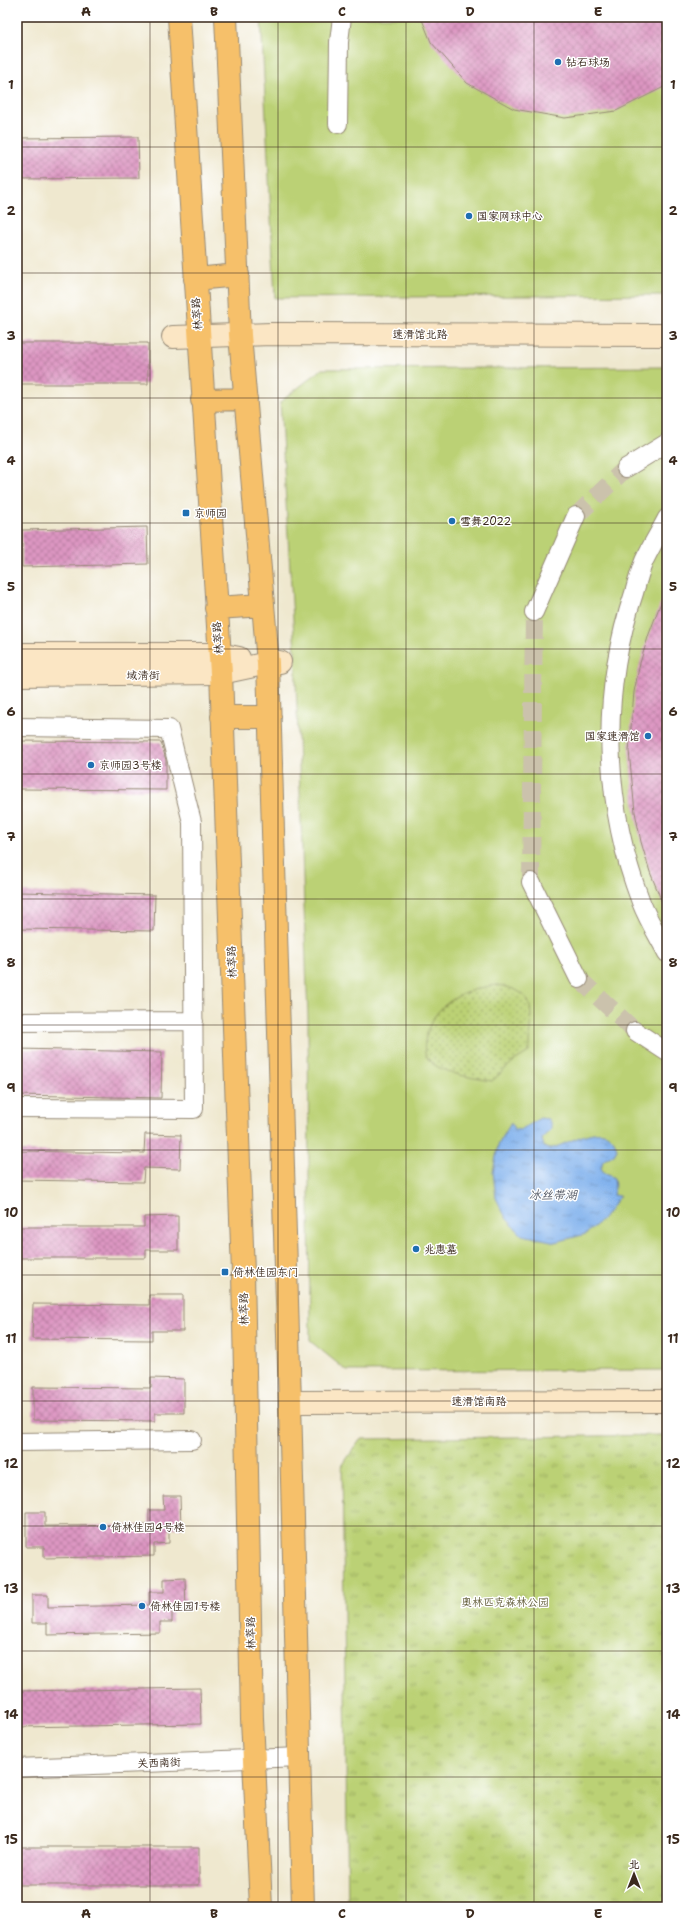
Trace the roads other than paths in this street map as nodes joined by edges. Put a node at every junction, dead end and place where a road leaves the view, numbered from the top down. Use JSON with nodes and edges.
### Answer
{"nodes":[{"id":1,"x":179,"y":17,"type":"edge"},
{"id":2,"x":226,"y":17,"type":"edge"},
{"id":3,"x":342,"y":17,"type":"edge"},
{"id":4,"x":338,"y":124,"type":"dead end"},
{"id":5,"x":238,"y":275,"type":"junction"},
{"id":6,"x":195,"y":279,"type":"junction"},
{"id":7,"x":240,"y":335,"type":"junction"},
{"id":8,"x":667,"y":335,"type":"edge"},
{"id":9,"x":199,"y":336,"type":"junction"},
{"id":10,"x":173,"y":337,"type":"dead end"},
{"id":11,"x":246,"y":399,"type":"junction"},
{"id":12,"x":202,"y":400,"type":"junction"},
{"id":13,"x":667,"y":443,"type":"edge"},
{"id":14,"x":626,"y":468,"type":"tunnel mouth"},
{"id":15,"x":576,"y":516,"type":"tunnel mouth"},
{"id":16,"x":667,"y":518,"type":"edge"},
{"id":17,"x":263,"y":605,"type":"junction"},
{"id":18,"x":216,"y":608,"type":"junction"},
{"id":19,"x":534,"y":612,"type":"tunnel mouth"},
{"id":20,"x":17,"y":654,"type":"edge"},
{"id":21,"x":274,"y":663,"type":"junction"},
{"id":22,"x":220,"y":664,"type":"junction"},
{"id":23,"x":17,"y":675,"type":"edge"},
{"id":24,"x":222,"y":717,"type":"junction"},
{"id":25,"x":270,"y":717,"type":"junction"},
{"id":26,"x":17,"y":727,"type":"edge"},
{"id":27,"x":532,"y":882,"type":"tunnel mouth"},
{"id":28,"x":667,"y":953,"type":"edge"},
{"id":29,"x":579,"y":979,"type":"tunnel mouth"},
{"id":30,"x":194,"y":1021,"type":"junction"},
{"id":31,"x":17,"y":1022,"type":"edge"},
{"id":32,"x":635,"y":1031,"type":"tunnel mouth"},
{"id":33,"x":667,"y":1052,"type":"edge"},
{"id":34,"x":17,"y":1108,"type":"edge"},
{"id":35,"x":667,"y":1401,"type":"edge"},
{"id":36,"x":290,"y":1402,"type":"junction"},
{"id":37,"x":192,"y":1440,"type":"dead end"},
{"id":38,"x":17,"y":1442,"type":"edge"},
{"id":39,"x":301,"y":1757,"type":"junction"},
{"id":40,"x":255,"y":1758,"type":"junction"},
{"id":41,"x":17,"y":1768,"type":"edge"},
{"id":42,"x":261,"y":1907,"type":"edge"},
{"id":43,"x":303,"y":1907,"type":"edge"}],
"edges":[{"from":1,"to":6,"type":"main road","name":"林萃路"},
{"from":2,"to":5,"type":"main road"},
{"from":3,"to":4,"type":"street"},
{"from":5,"to":6,"type":"main road"},
{"from":5,"to":7,"type":"main road"},
{"from":6,"to":9,"type":"main road","name":"林萃路"},
{"from":7,"to":8,"type":"street","name":"速滑馆北路"},
{"from":7,"to":9,"type":"street","name":"速滑馆北路"},
{"from":7,"to":11,"type":"main road"},
{"from":9,"to":10,"type":"street","name":"速滑馆北路"},
{"from":9,"to":12,"type":"main road","name":"林萃路"},
{"from":11,"to":12,"type":"main road"},
{"from":11,"to":17,"type":"main road"},
{"from":12,"to":18,"type":"main road","name":"林萃路"},
{"from":13,"to":14,"type":"street"},
{"from":15,"to":19,"type":"street"},
{"from":16,"to":28,"type":"street"},
{"from":17,"to":18,"type":"main road"},
{"from":17,"to":21,"type":"main road"},
{"from":18,"to":22,"type":"main road","name":"林萃路"},
{"from":20,"to":22,"type":"street","name":"域清街"},
{"from":21,"to":22,"type":"street","name":"域清街"},
{"from":21,"to":25,"type":"main road"},
{"from":22,"to":23,"type":"street","name":"域清街"},
{"from":22,"to":24,"type":"main road","name":"林萃路"},
{"from":24,"to":25,"type":"main road"},
{"from":24,"to":40,"type":"main road","name":"林萃路"},
{"from":25,"to":36,"type":"main road"},
{"from":26,"to":30,"type":"street"},
{"from":27,"to":29,"type":"street"},
{"from":30,"to":31,"type":"street"},
{"from":30,"to":34,"type":"street"},
{"from":32,"to":33,"type":"street"},
{"from":35,"to":36,"type":"street","name":"速滑馆南路"},
{"from":36,"to":39,"type":"main road"},
{"from":37,"to":38,"type":"street"},
{"from":39,"to":40,"type":"street","name":"关西南街"},
{"from":39,"to":43,"type":"main road"},
{"from":40,"to":41,"type":"street","name":"关西南街"},
{"from":40,"to":42,"type":"main road","name":"林萃路"}]}
